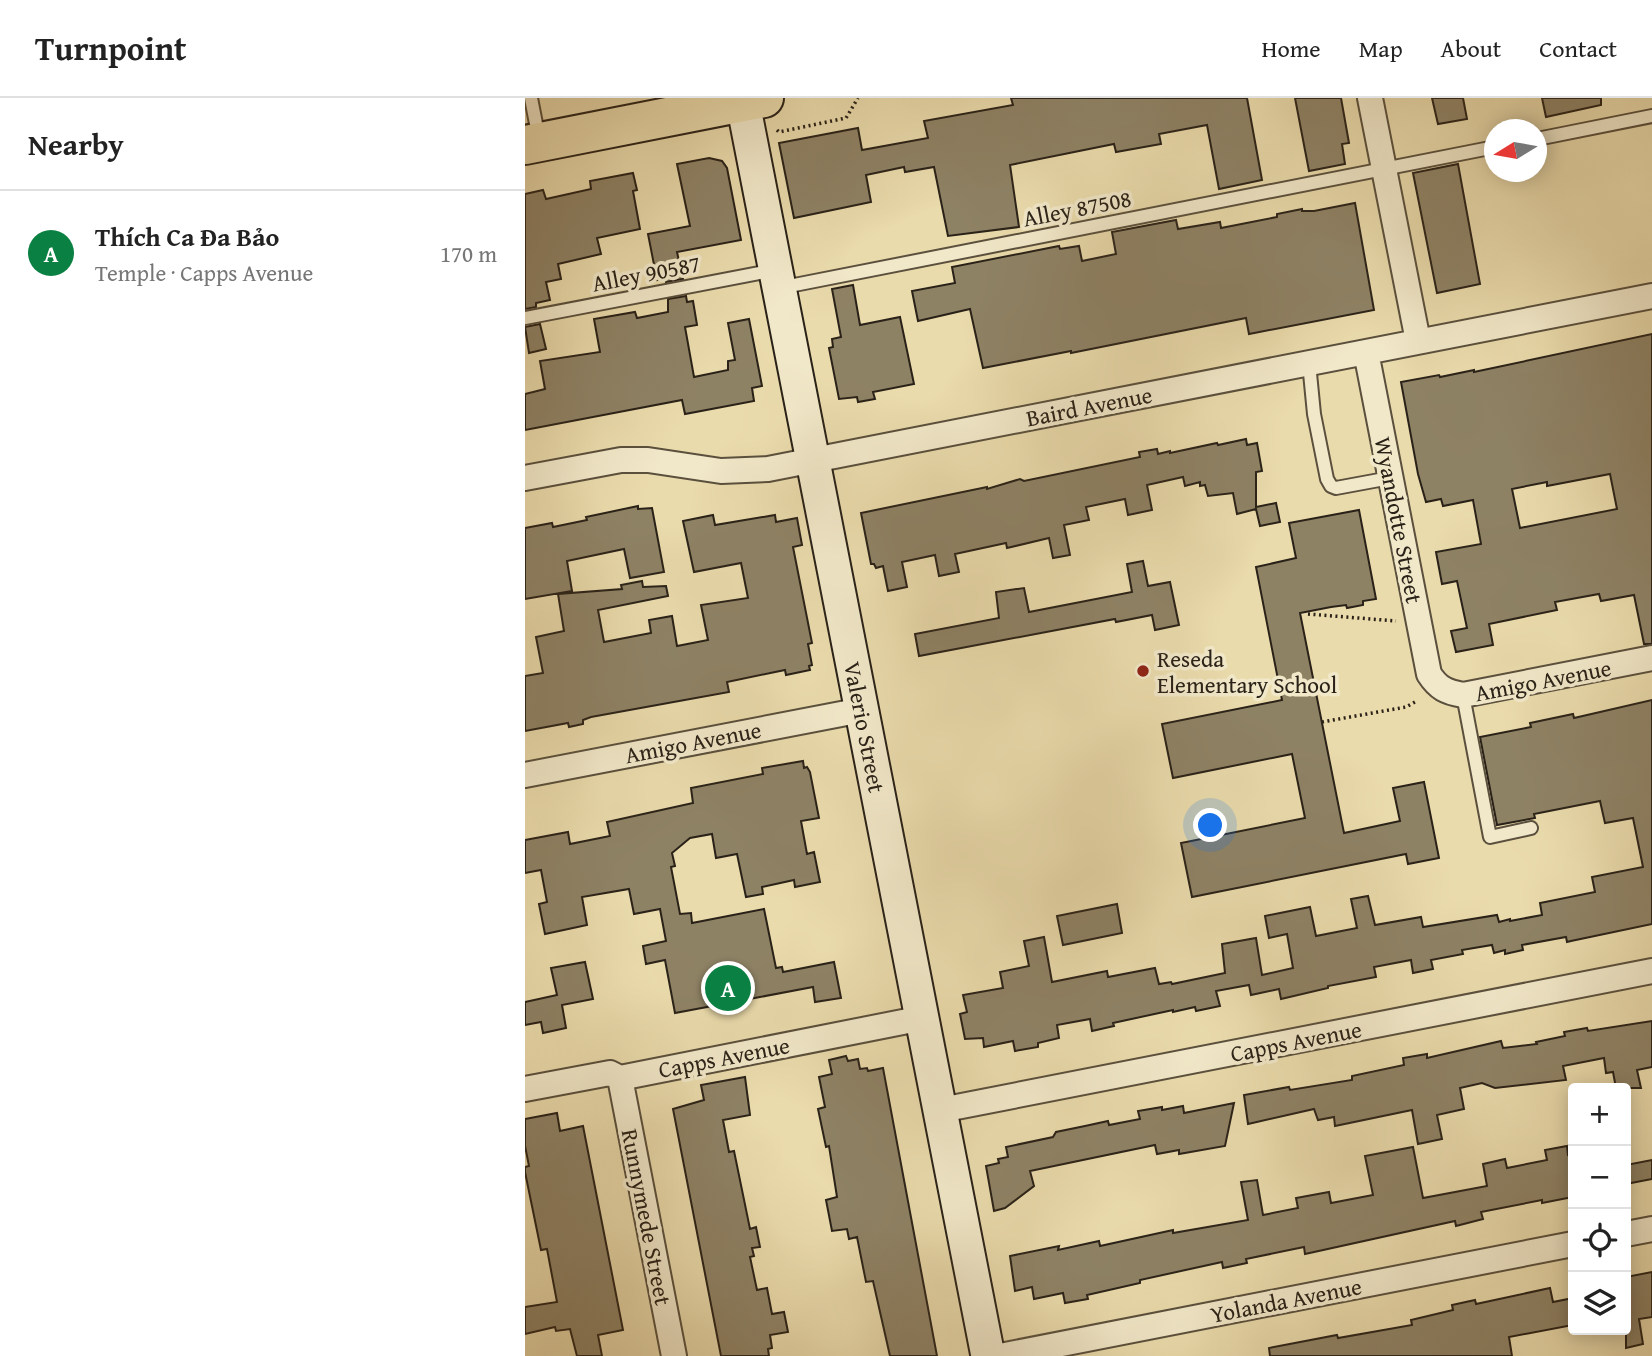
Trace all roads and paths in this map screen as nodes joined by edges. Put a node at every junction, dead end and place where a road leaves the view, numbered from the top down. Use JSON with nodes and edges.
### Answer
{"nodes":[{"id":1,"x":531,"y":98,"type":"edge"},
{"id":2,"x":858,"y":98,"type":"edge"},
{"id":3,"x":1370,"y":98,"type":"edge"},
{"id":4,"x":749,"y":99,"type":"edge"},
{"id":5,"x":1652,"y":116,"type":"edge"},
{"id":6,"x":1547,"y":137,"type":"edge"},
{"id":7,"x":533,"y":143,"type":"edge"},
{"id":8,"x":1484,"y":149,"type":"edge"},
{"id":9,"x":1384,"y":169,"type":"junction"},
{"id":10,"x":777,"y":279,"type":"junction"},
{"id":11,"x":1652,"y":296,"type":"edge"},
{"id":12,"x":525,"y":318,"type":"edge"},
{"id":13,"x":1418,"y":341,"type":"junction"},
{"id":14,"x":1366,"y":352,"type":"junction"},
{"id":15,"x":1309,"y":363,"type":"junction"},
{"id":16,"x":812,"y":460,"type":"junction"},
{"id":17,"x":525,"y":478,"type":"edge"},
{"id":18,"x":1390,"y":478,"type":"junction"},
{"id":19,"x":1308,"y":614,"type":"dead end"},
{"id":20,"x":1398,"y":622,"type":"dead end"},
{"id":21,"x":1652,"y":658,"type":"edge"},
{"id":22,"x":1437,"y":685,"type":"joint"},
{"id":23,"x":1463,"y":695,"type":"junction"},
{"id":24,"x":1415,"y":702,"type":"dead end"},
{"id":25,"x":862,"y":710,"type":"junction"},
{"id":26,"x":1322,"y":722,"type":"dead end"},
{"id":27,"x":525,"y":775,"type":"edge"},
{"id":28,"x":1531,"y":828,"type":"dead end"},
{"id":29,"x":1652,"y":971,"type":"edge"},
{"id":30,"x":923,"y":1018,"type":"junction"},
{"id":31,"x":620,"y":1078,"type":"junction"},
{"id":32,"x":525,"y":1090,"type":"edge"},
{"id":33,"x":941,"y":1110,"type":"junction"},
{"id":34,"x":1652,"y":1229,"type":"edge"},
{"id":35,"x":1631,"y":1233,"type":"edge"},
{"id":36,"x":1568,"y":1245,"type":"edge"},
{"id":37,"x":674,"y":1356,"type":"edge"},
{"id":38,"x":988,"y":1356,"type":"edge"},
{"id":39,"x":1000,"y":1356,"type":"edge"}],
"edges":[{"from":1,"to":7,"type":"lane"},
{"from":2,"to":4,"type":"path"},
{"from":3,"to":9,"type":"street"},
{"from":4,"to":7,"type":"main road"},
{"from":4,"to":10,"type":"street","name":"Valerio Street"},
{"from":5,"to":6,"type":"lane"},
{"from":8,"to":9,"type":"lane","name":"Alley 87508"},
{"from":9,"to":10,"type":"lane","name":"Alley 87508"},
{"from":9,"to":13,"type":"street"},
{"from":10,"to":12,"type":"lane","name":"Alley 90587"},
{"from":10,"to":16,"type":"street","name":"Valerio Street"},
{"from":11,"to":13,"type":"street","name":"Baird Avenue"},
{"from":13,"to":14,"type":"street","name":"Baird Avenue"},
{"from":14,"to":15,"type":"street","name":"Baird Avenue"},
{"from":14,"to":18,"type":"street","name":"Wyandotte Street"},
{"from":15,"to":16,"type":"street","name":"Baird Avenue"},
{"from":15,"to":18,"type":"lane"},
{"from":16,"to":17,"type":"street","name":"Baird Avenue"},
{"from":16,"to":25,"type":"street","name":"Valerio Street"},
{"from":18,"to":22,"type":"street","name":"Wyandotte Street"},
{"from":19,"to":20,"type":"path"},
{"from":21,"to":23,"type":"street","name":"Amigo Avenue"},
{"from":22,"to":23,"type":"street","name":"Amigo Avenue"},
{"from":23,"to":28,"type":"lane"},
{"from":24,"to":26,"type":"path"},
{"from":25,"to":27,"type":"street","name":"Amigo Avenue"},
{"from":25,"to":30,"type":"street","name":"Valerio Street"},
{"from":29,"to":33,"type":"street","name":"Capps Avenue"},
{"from":30,"to":31,"type":"street","name":"Capps Avenue"},
{"from":30,"to":33,"type":"street","name":"Valerio Street"},
{"from":31,"to":32,"type":"street","name":"Capps Avenue"},
{"from":31,"to":37,"type":"street","name":"Runnymede Street"},
{"from":33,"to":38,"type":"street","name":"Valerio Street"},
{"from":34,"to":35,"type":"street"},
{"from":36,"to":39,"type":"street","name":"Yolanda Avenue"}]}
